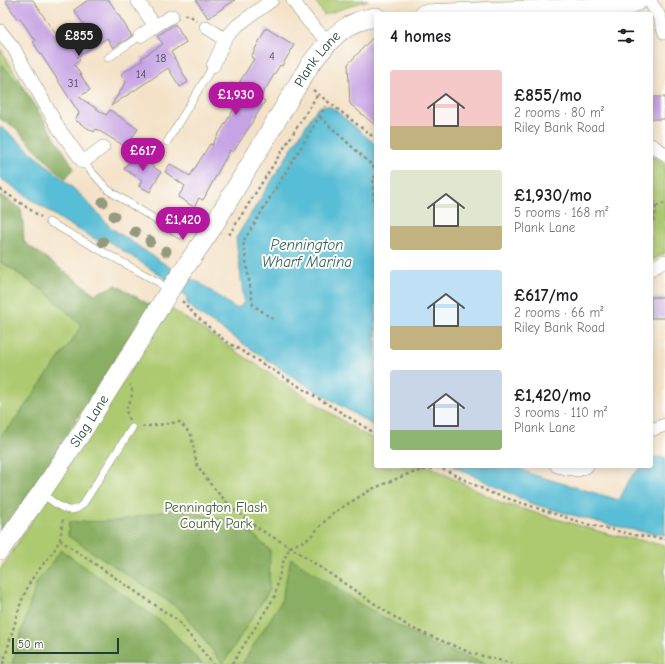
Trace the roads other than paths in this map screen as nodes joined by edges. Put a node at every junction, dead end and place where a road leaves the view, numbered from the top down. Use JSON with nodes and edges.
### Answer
{"nodes":[{"id":1,"x":138,"y":0,"type":"edge"},
{"id":2,"x":272,"y":0,"type":"edge"},
{"id":3,"x":293,"y":0,"type":"edge"},
{"id":4,"x":639,"y":0,"type":"edge"},
{"id":5,"x":649,"y":0,"type":"edge"},
{"id":6,"x":489,"y":6,"type":"edge"},
{"id":7,"x":442,"y":12,"type":"edge"},
{"id":8,"x":172,"y":16,"type":"road end"},
{"id":9,"x":374,"y":17,"type":"edge"},
{"id":10,"x":155,"y":26,"type":"junction"},
{"id":11,"x":206,"y":28,"type":"road end"},
{"id":12,"x":0,"y":31,"type":"edge"},
{"id":13,"x":665,"y":33,"type":"edge"},
{"id":14,"x":140,"y":36,"type":"joint"},
{"id":15,"x":225,"y":39,"type":"junction"},
{"id":16,"x":328,"y":41,"type":"junction"},
{"id":17,"x":108,"y":58,"type":"dead end"},
{"id":18,"x":213,"y":66,"type":"joint"},
{"id":19,"x":167,"y":142,"type":"dead end"},
{"id":20,"x":653,"y":146,"type":"edge"},
{"id":21,"x":103,"y":147,"type":"dead end"},
{"id":22,"x":665,"y":154,"type":"edge"},
{"id":23,"x":83,"y":162,"type":"junction"},
{"id":24,"x":49,"y":222,"type":"road end"},
{"id":25,"x":180,"y":235,"type":"dead end"},
{"id":26,"x":665,"y":262,"type":"edge"},
{"id":27,"x":653,"y":268,"type":"edge"},
{"id":28,"x":170,"y":289,"type":"junction"},
{"id":29,"x":665,"y":424,"type":"edge"},
{"id":30,"x":132,"y":428,"type":"road end"},
{"id":31,"x":653,"y":429,"type":"edge"},
{"id":32,"x":568,"y":468,"type":"edge"},
{"id":33,"x":582,"y":468,"type":"edge"},
{"id":34,"x":41,"y":492,"type":"junction"},
{"id":35,"x":0,"y":550,"type":"edge"}],
"edges":[{"from":1,"to":10,"type":"street"},
{"from":2,"to":15,"type":"street"},
{"from":3,"to":16,"type":"street"},
{"from":4,"to":6,"type":"street"},
{"from":5,"to":13,"type":"street"},
{"from":6,"to":7,"type":"street"},
{"from":8,"to":10,"type":"street"},
{"from":9,"to":16,"type":"street","name":"Plank Lane"},
{"from":10,"to":14,"type":"street"},
{"from":11,"to":15,"type":"street"},
{"from":12,"to":23,"type":"street"},
{"from":14,"to":17,"type":"lane"},
{"from":15,"to":18,"type":"street"},
{"from":16,"to":28,"type":"street","name":"Plank Lane"},
{"from":18,"to":19,"type":"lane"},
{"from":20,"to":22,"type":"street"},
{"from":21,"to":23,"type":"street"},
{"from":23,"to":25,"type":"lane"},
{"from":24,"to":28,"type":"lane"},
{"from":26,"to":27,"type":"street"},
{"from":28,"to":34,"type":"street","name":"Slag Lane"},
{"from":29,"to":31,"type":"street"},
{"from":30,"to":34,"type":"lane"},
{"from":32,"to":33,"type":"street"},
{"from":34,"to":35,"type":"street","name":"Slag Lane"}]}
